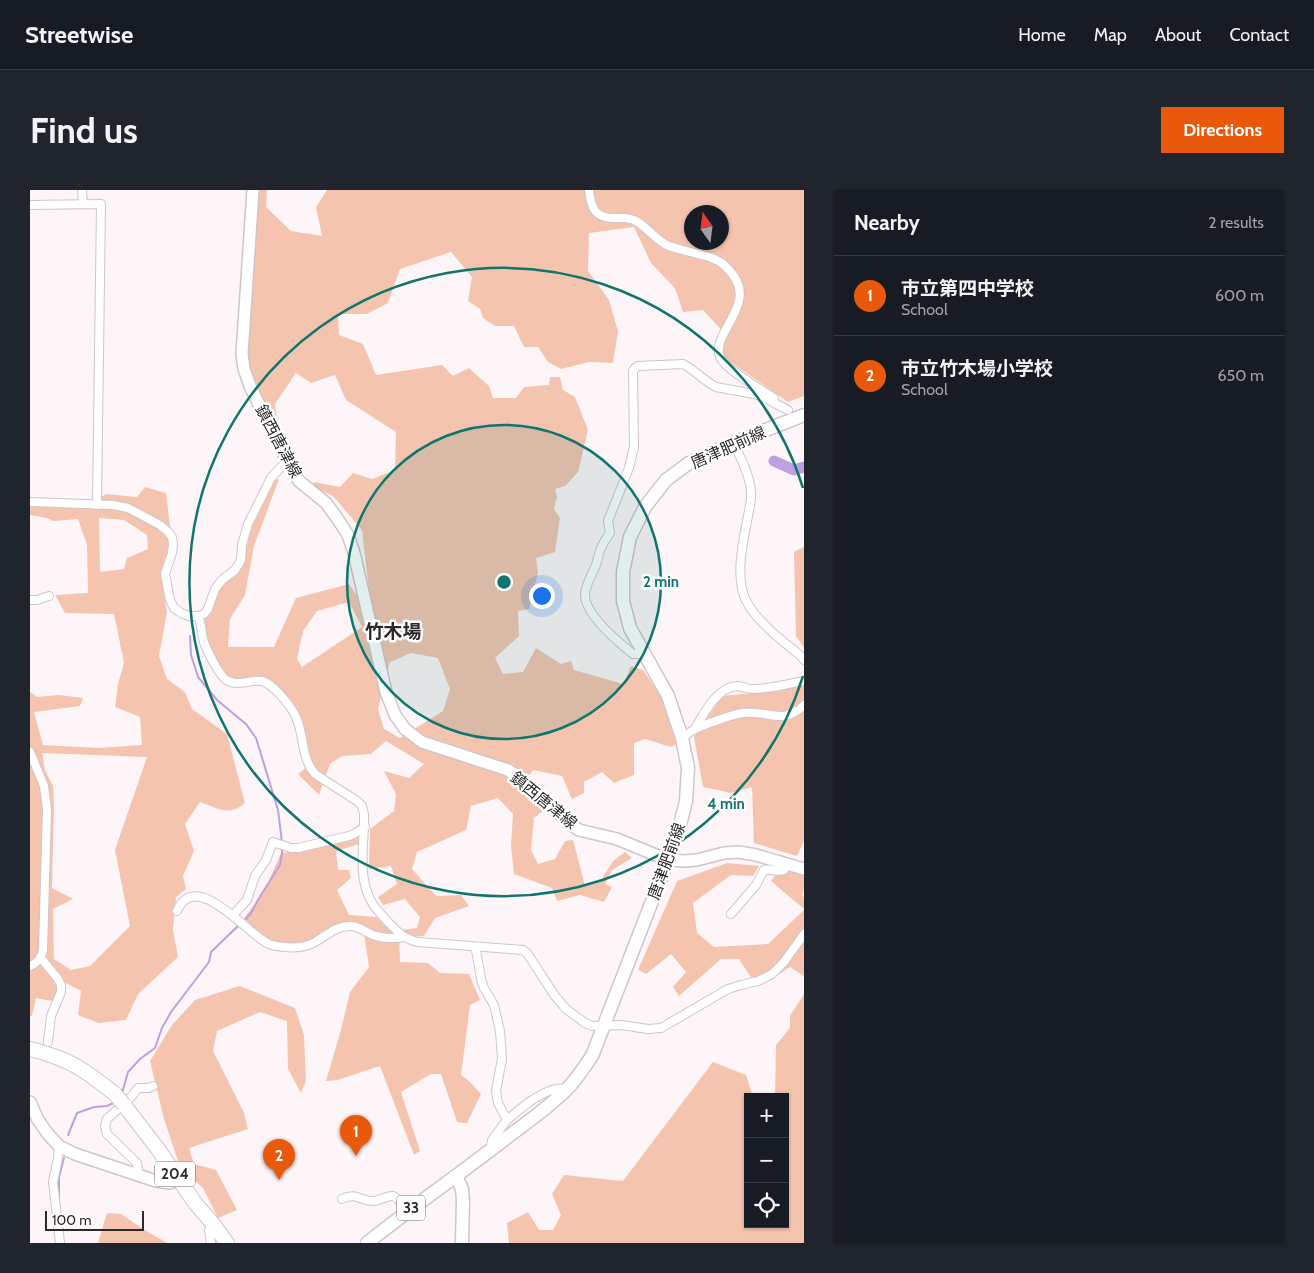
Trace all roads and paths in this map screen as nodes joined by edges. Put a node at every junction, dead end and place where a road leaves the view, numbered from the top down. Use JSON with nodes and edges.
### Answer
{"nodes":[{"id":1,"x":82,"y":190,"type":"edge"},
{"id":2,"x":253,"y":190,"type":"edge"},
{"id":3,"x":589,"y":190,"type":"edge"},
{"id":4,"x":83,"y":204,"type":"junction"},
{"id":5,"x":30,"y":205,"type":"edge"},
{"id":6,"x":795,"y":415,"type":"edge"},
{"id":7,"x":733,"y":443,"type":"junction"},
{"id":8,"x":288,"y":463,"type":"junction"},
{"id":9,"x":30,"y":502,"type":"edge"},
{"id":10,"x":97,"y":505,"type":"junction"},
{"id":11,"x":49,"y":596,"type":"dead end"},
{"id":12,"x":30,"y":600,"type":"edge"},
{"id":13,"x":198,"y":616,"type":"junction"},
{"id":14,"x":645,"y":654,"type":"junction"},
{"id":15,"x":804,"y":660,"type":"edge"},
{"id":16,"x":804,"y":681,"type":"edge"},
{"id":17,"x":804,"y":705,"type":"edge"},
{"id":18,"x":695,"y":729,"type":"junction"},
{"id":19,"x":682,"y":738,"type":"junction"},
{"id":20,"x":30,"y":752,"type":"edge"},
{"id":21,"x":365,"y":827,"type":"junction"},
{"id":22,"x":668,"y":860,"type":"junction"},
{"id":23,"x":787,"y":864,"type":"junction"},
{"id":24,"x":804,"y":869,"type":"edge"},
{"id":25,"x":177,"y":911,"type":"dead end"},
{"id":26,"x":731,"y":914,"type":"dead end"},
{"id":27,"x":235,"y":917,"type":"junction"},
{"id":28,"x":804,"y":934,"type":"edge"},
{"id":29,"x":403,"y":937,"type":"junction"},
{"id":30,"x":474,"y":947,"type":"junction"},
{"id":31,"x":41,"y":958,"type":"junction"},
{"id":32,"x":30,"y":966,"type":"edge"},
{"id":33,"x":603,"y":1025,"type":"junction"},
{"id":34,"x":48,"y":1042,"type":"dead end"},
{"id":35,"x":30,"y":1049,"type":"edge"},
{"id":36,"x":153,"y":1086,"type":"dead end"},
{"id":37,"x":567,"y":1089,"type":"junction"},
{"id":38,"x":30,"y":1102,"type":"edge"},
{"id":39,"x":507,"y":1120,"type":"junction"},
{"id":40,"x":59,"y":1146,"type":"junction"},
{"id":41,"x":490,"y":1151,"type":"junction"},
{"id":42,"x":139,"y":1175,"type":"junction"},
{"id":43,"x":456,"y":1176,"type":"junction"},
{"id":44,"x":179,"y":1180,"type":"junction"},
{"id":45,"x":342,"y":1198,"type":"dead end"},
{"id":46,"x":408,"y":1211,"type":"junction"},
{"id":47,"x":214,"y":1225,"type":"junction"},
{"id":48,"x":60,"y":1243,"type":"edge"},
{"id":49,"x":211,"y":1243,"type":"edge"},
{"id":50,"x":227,"y":1243,"type":"edge"},
{"id":51,"x":367,"y":1243,"type":"edge"},
{"id":52,"x":462,"y":1243,"type":"edge"}],
"edges":[{"from":1,"to":4,"type":"street"},
{"from":2,"to":8,"type":"main road","name":"鎮西唐津線"},
{"from":3,"to":6,"type":"street"},
{"from":4,"to":5,"type":"street"},
{"from":4,"to":10,"type":"street"},
{"from":6,"to":7,"type":"main road","name":"唐津肥前線","number":"33"},
{"from":6,"to":14,"type":"street"},
{"from":7,"to":14,"type":"main road","name":"唐津肥前線","number":"33"},
{"from":7,"to":15,"type":"street"},
{"from":8,"to":13,"type":"street"},
{"from":8,"to":22,"type":"main road","name":"鎮西唐津線"},
{"from":9,"to":10,"type":"street"},
{"from":10,"to":13,"type":"street"},
{"from":11,"to":12,"type":"street"},
{"from":13,"to":21,"type":"street"},
{"from":14,"to":19,"type":"main road","name":"唐津肥前線","number":"33"},
{"from":16,"to":18,"type":"street"},
{"from":17,"to":18,"type":"street"},
{"from":18,"to":19,"type":"street"},
{"from":19,"to":22,"type":"main road","name":"唐津肥前線","number":"33"},
{"from":20,"to":31,"type":"street"},
{"from":21,"to":27,"type":"street"},
{"from":21,"to":29,"type":"street"},
{"from":22,"to":23,"type":"main road"},
{"from":22,"to":33,"type":"main road","name":"唐津肥前線","number":"33"},
{"from":23,"to":24,"type":"main road"},
{"from":23,"to":26,"type":"street"},
{"from":25,"to":27,"type":"street"},
{"from":27,"to":29,"type":"street"},
{"from":28,"to":33,"type":"street"},
{"from":29,"to":30,"type":"street"},
{"from":30,"to":33,"type":"street"},
{"from":30,"to":39,"type":"street"},
{"from":31,"to":32,"type":"street"},
{"from":31,"to":34,"type":"street"},
{"from":33,"to":37,"type":"main road","name":"唐津肥前線","number":"33"},
{"from":35,"to":44,"type":"highway","number":"204"},
{"from":36,"to":42,"type":"street"},
{"from":37,"to":39,"type":"street"},
{"from":37,"to":41,"type":"main road","name":"唐津肥前線","number":"33"},
{"from":38,"to":40,"type":"main road"},
{"from":39,"to":41,"type":"street"},
{"from":40,"to":42,"type":"main road"},
{"from":40,"to":48,"type":"street"},
{"from":41,"to":43,"type":"main road","name":"唐津肥前線","number":"33"},
{"from":42,"to":44,"type":"main road"},
{"from":43,"to":46,"type":"main road","name":"唐津肥前線","number":"33"},
{"from":43,"to":52,"type":"main road"},
{"from":44,"to":47,"type":"highway","number":"204"},
{"from":45,"to":46,"type":"street"},
{"from":46,"to":51,"type":"main road","name":"唐津肥前線","number":"33"},
{"from":47,"to":49,"type":"street"},
{"from":47,"to":50,"type":"highway","number":"204"}]}
